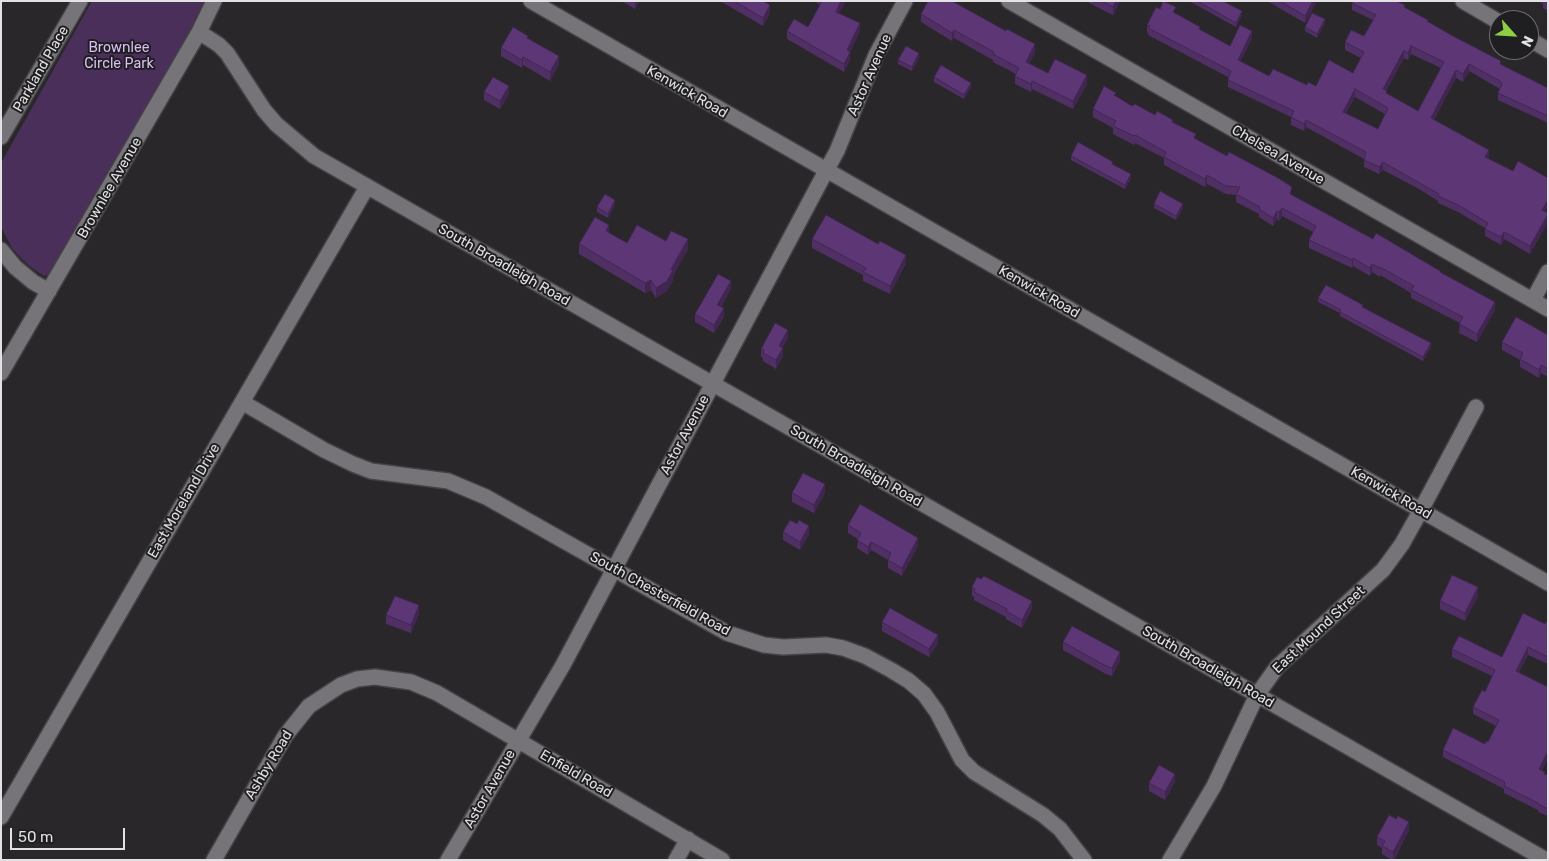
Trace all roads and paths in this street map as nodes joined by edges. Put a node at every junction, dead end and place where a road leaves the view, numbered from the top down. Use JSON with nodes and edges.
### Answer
{"nodes":[{"id":1,"x":80,"y":1,"type":"edge"},
{"id":2,"x":214,"y":1,"type":"edge"},
{"id":3,"x":531,"y":1,"type":"edge"},
{"id":4,"x":905,"y":1,"type":"edge"},
{"id":5,"x":1009,"y":1,"type":"edge"},
{"id":6,"x":1463,"y":1,"type":"edge"},
{"id":7,"x":1489,"y":16,"type":"edge"},
{"id":8,"x":199,"y":32,"type":"junction"},
{"id":9,"x":1,"y":137,"type":"edge"},
{"id":10,"x":826,"y":171,"type":"junction"},
{"id":11,"x":367,"y":187,"type":"junction"},
{"id":12,"x":1,"y":250,"type":"edge"},
{"id":13,"x":1548,"y":272,"type":"edge"},
{"id":14,"x":50,"y":291,"type":"junction"},
{"id":15,"x":1533,"y":300,"type":"junction"},
{"id":16,"x":1548,"y":309,"type":"edge"},
{"id":17,"x":1,"y":373,"type":"edge"},
{"id":18,"x":712,"y":384,"type":"junction"},
{"id":19,"x":242,"y":402,"type":"junction"},
{"id":20,"x":1476,"y":406,"type":"dead end"},
{"id":21,"x":1422,"y":510,"type":"junction"},
{"id":22,"x":614,"y":569,"type":"junction"},
{"id":23,"x":1548,"y":583,"type":"edge"},
{"id":24,"x":342,"y":685,"type":"joint"},
{"id":25,"x":1257,"y":695,"type":"junction"},
{"id":26,"x":518,"y":741,"type":"junction"},
{"id":27,"x":1,"y":817,"type":"edge"},
{"id":28,"x":688,"y":839,"type":"junction"},
{"id":29,"x":214,"y":860,"type":"edge"},
{"id":30,"x":448,"y":860,"type":"edge"},
{"id":31,"x":676,"y":860,"type":"edge"},
{"id":32,"x":722,"y":860,"type":"edge"},
{"id":33,"x":1084,"y":860,"type":"edge"},
{"id":34,"x":1170,"y":860,"type":"edge"},
{"id":35,"x":1546,"y":860,"type":"edge"}],
"edges":[{"from":1,"to":9,"type":"street","name":"Parkland Place"},
{"from":2,"to":8,"type":"street","name":"Brownlee Avenue"},
{"from":3,"to":10,"type":"street","name":"Kenwick Road"},
{"from":4,"to":10,"type":"street","name":"Astor Avenue"},
{"from":5,"to":15,"type":"street","name":"Chelsea Avenue"},
{"from":6,"to":7,"type":"street"},
{"from":8,"to":11,"type":"street","name":"South Broadleigh Road"},
{"from":8,"to":14,"type":"street","name":"Brownlee Avenue"},
{"from":10,"to":18,"type":"street","name":"Astor Avenue"},
{"from":10,"to":21,"type":"street","name":"Kenwick Road"},
{"from":11,"to":18,"type":"street","name":"South Broadleigh Road"},
{"from":11,"to":19,"type":"street","name":"East Moreland Drive"},
{"from":12,"to":14,"type":"street"},
{"from":13,"to":15,"type":"street"},
{"from":14,"to":17,"type":"street","name":"Brownlee Avenue"},
{"from":15,"to":16,"type":"street","name":"Chelsea Avenue"},
{"from":18,"to":22,"type":"street","name":"Astor Avenue"},
{"from":18,"to":25,"type":"street","name":"South Broadleigh Road"},
{"from":19,"to":22,"type":"street","name":"South Chesterfield Road"},
{"from":19,"to":27,"type":"street","name":"East Moreland Drive"},
{"from":20,"to":21,"type":"street","name":"East Mound Street"},
{"from":21,"to":23,"type":"street","name":"Kenwick Road"},
{"from":21,"to":25,"type":"street","name":"East Mound Street"},
{"from":22,"to":26,"type":"street","name":"Astor Avenue"},
{"from":22,"to":33,"type":"street","name":"South Chesterfield Road"},
{"from":24,"to":26,"type":"street","name":"Enfield Road"},
{"from":24,"to":29,"type":"street","name":"Ashby Road"},
{"from":25,"to":34,"type":"street","name":"East Mound Street"},
{"from":25,"to":35,"type":"street","name":"South Broadleigh Road"},
{"from":26,"to":28,"type":"street","name":"Enfield Road"},
{"from":26,"to":30,"type":"street","name":"Astor Avenue"},
{"from":28,"to":31,"type":"street"},
{"from":28,"to":32,"type":"street","name":"Enfield Road"}]}
